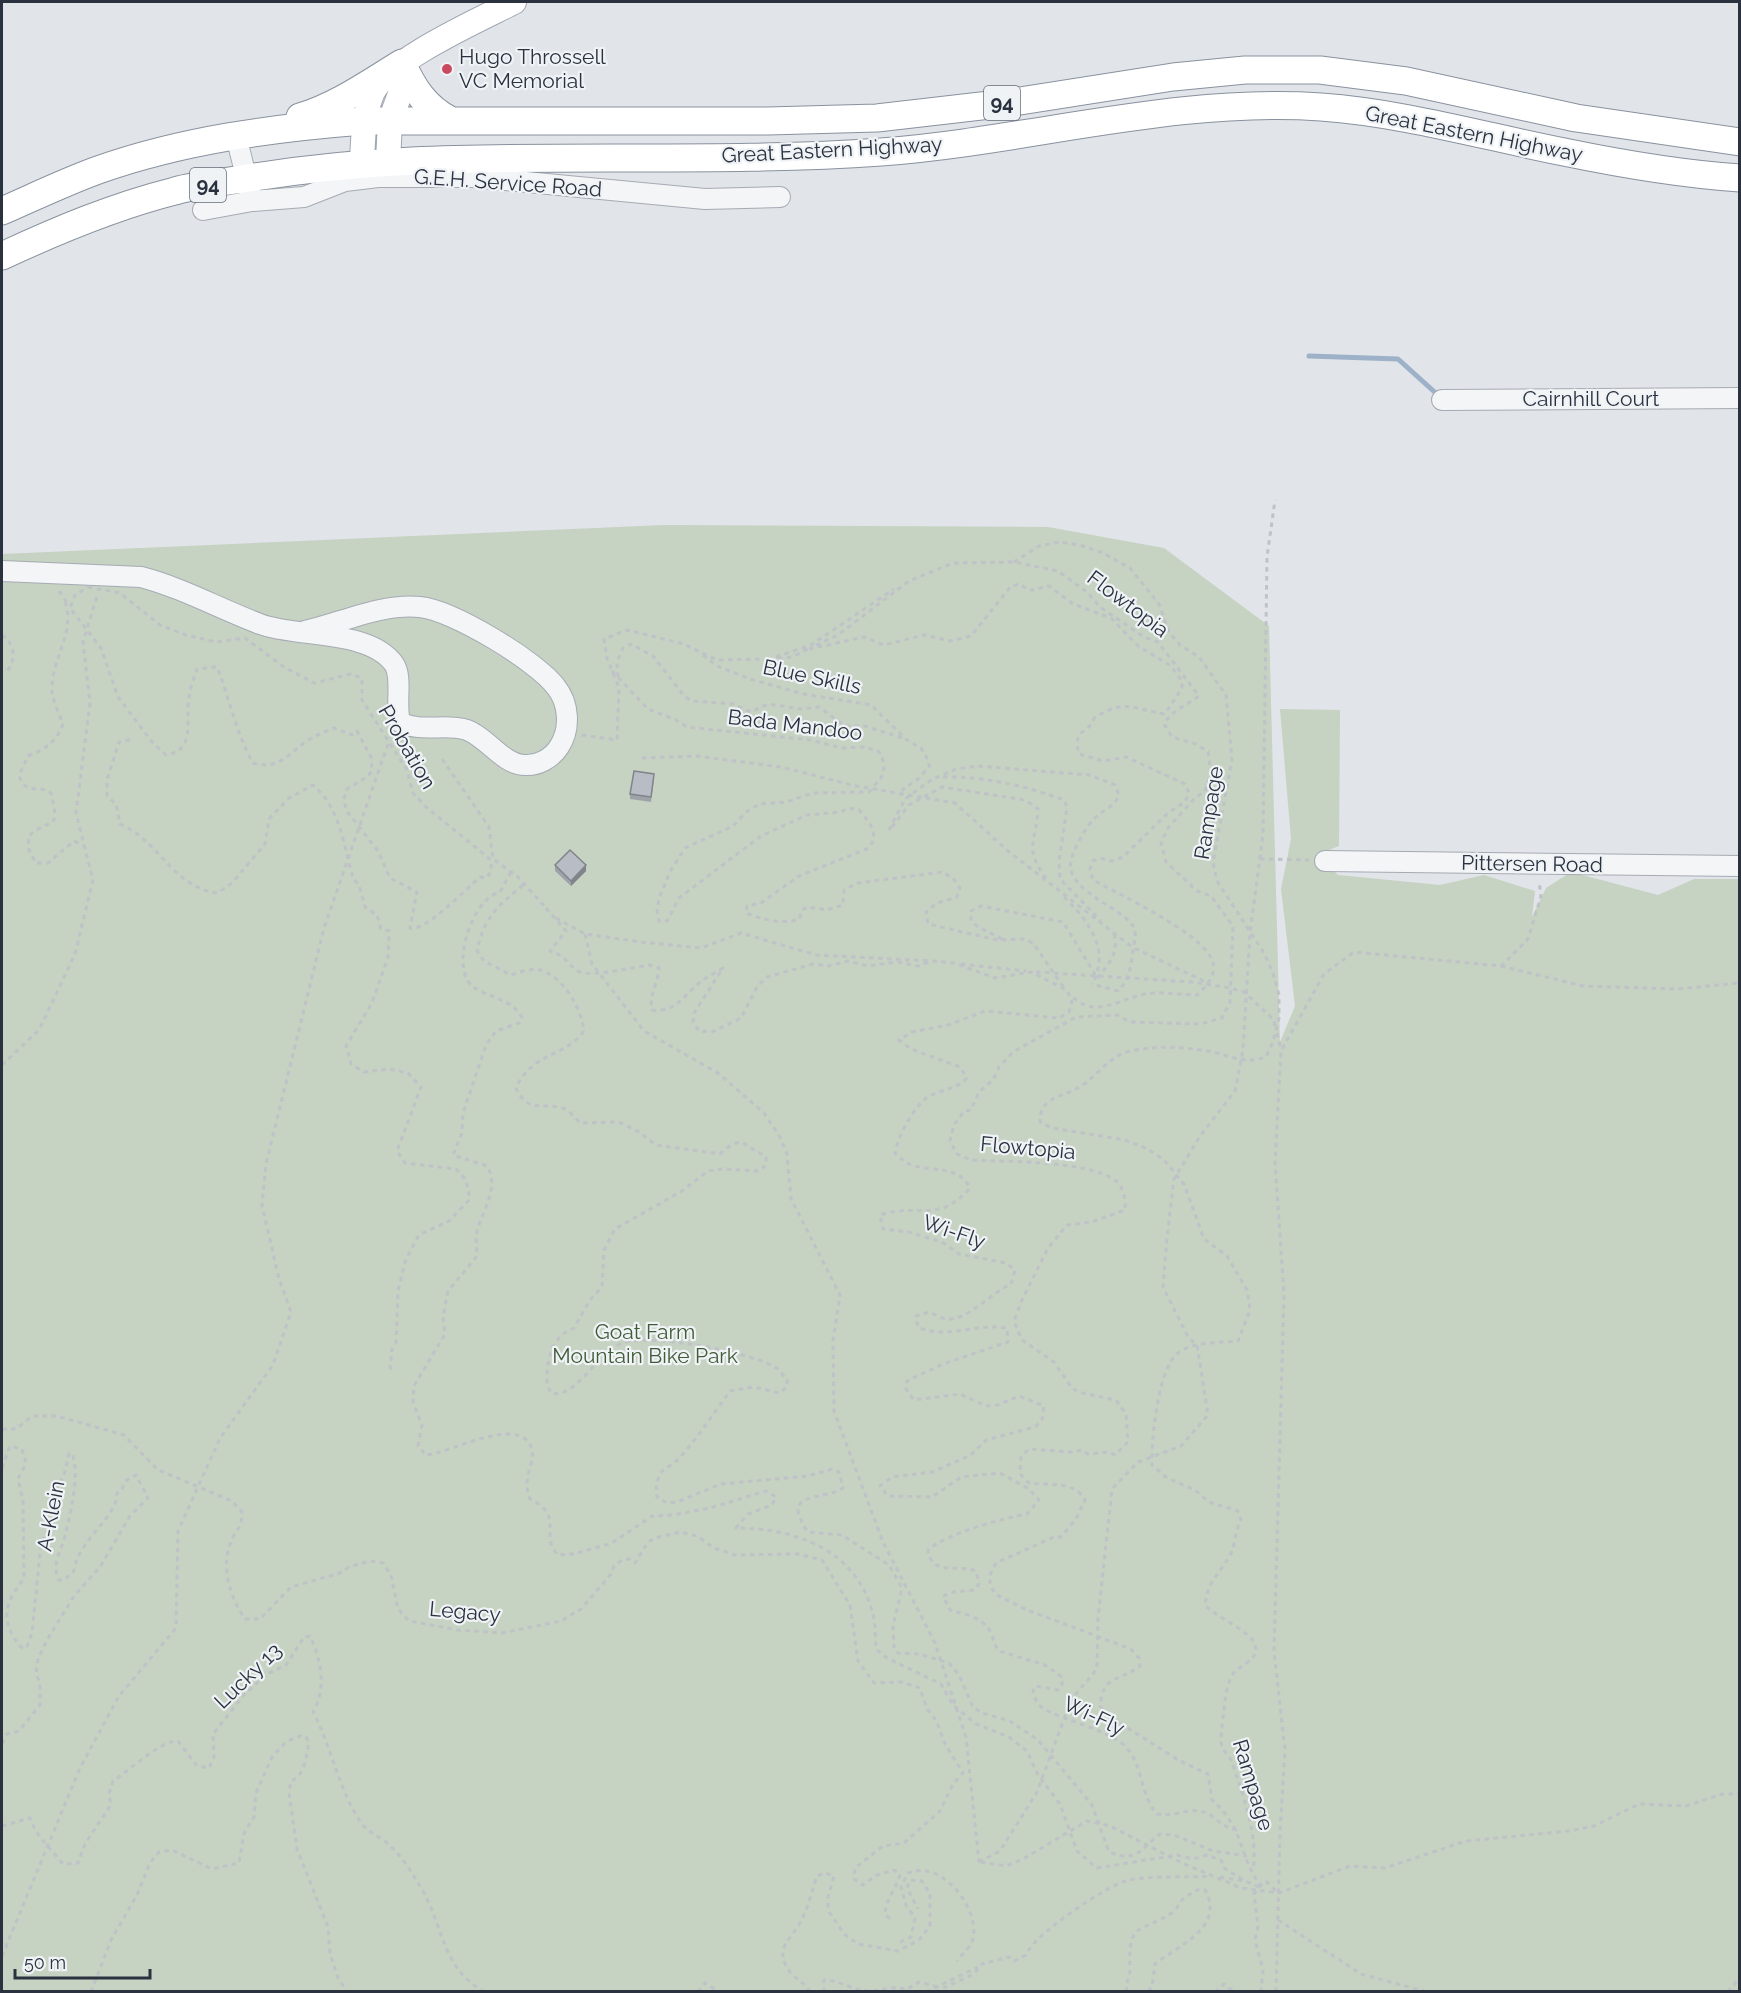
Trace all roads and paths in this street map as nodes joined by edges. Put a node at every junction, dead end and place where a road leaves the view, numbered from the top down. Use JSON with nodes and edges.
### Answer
{"nodes":[{"id":1,"x":514,"y":2,"type":"edge"},
{"id":2,"x":402,"y":63,"type":"junction"},
{"id":3,"x":450,"y":120,"type":"junction"},
{"id":4,"x":378,"y":121,"type":"junction"},
{"id":5,"x":246,"y":135,"type":"junction"},
{"id":6,"x":1740,"y":142,"type":"edge"},
{"id":7,"x":388,"y":162,"type":"junction"},
{"id":8,"x":362,"y":163,"type":"junction"},
{"id":9,"x":1740,"y":178,"type":"edge"},
{"id":10,"x":250,"y":189,"type":"junction"},
{"id":11,"x":780,"y":197,"type":"dead end"},
{"id":12,"x":203,"y":210,"type":"dead end"},
{"id":13,"x":2,"y":211,"type":"edge"},
{"id":14,"x":2,"y":256,"type":"edge"},
{"id":15,"x":1740,"y":398,"type":"edge"},
{"id":16,"x":1442,"y":400,"type":"dead end"},
{"id":17,"x":1275,"y":500,"type":"dead end"},
{"id":18,"x":1014,"y":562,"type":"junction"},
{"id":19,"x":2,"y":571,"type":"edge"},
{"id":20,"x":909,"y":581,"type":"junction"},
{"id":21,"x":99,"y":588,"type":"dead end"},
{"id":22,"x":66,"y":602,"type":"dead end"},
{"id":23,"x":70,"y":606,"type":"joint"},
{"id":24,"x":305,"y":631,"type":"junction"},
{"id":25,"x":2,"y":635,"type":"edge"},
{"id":26,"x":809,"y":649,"type":"junction"},
{"id":27,"x":697,"y":651,"type":"junction"},
{"id":28,"x":769,"y":660,"type":"junction"},
{"id":29,"x":2,"y":671,"type":"edge"},
{"id":30,"x":612,"y":671,"type":"junction"},
{"id":31,"x":618,"y":678,"type":"junction"},
{"id":32,"x":400,"y":722,"type":"junction"},
{"id":33,"x":566,"y":733,"type":"junction"},
{"id":34,"x":130,"y":740,"type":"dead end"},
{"id":35,"x":906,"y":740,"type":"junction"},
{"id":36,"x":642,"y":758,"type":"dead end"},
{"id":37,"x":442,"y":759,"type":"dead end"},
{"id":38,"x":931,"y":780,"type":"junction"},
{"id":39,"x":898,"y":793,"type":"junction"},
{"id":40,"x":85,"y":846,"type":"junction"},
{"id":41,"x":1260,"y":859,"type":"junction"},
{"id":42,"x":1325,"y":861,"type":"joint"},
{"id":43,"x":1537,"y":864,"type":"junction"},
{"id":44,"x":1740,"y":866,"type":"edge"},
{"id":45,"x":512,"y":872,"type":"junction"},
{"id":46,"x":1049,"y":883,"type":"junction"},
{"id":47,"x":523,"y":885,"type":"junction"},
{"id":48,"x":546,"y":908,"type":"junction"},
{"id":49,"x":585,"y":934,"type":"junction"},
{"id":50,"x":1250,"y":934,"type":"junction"},
{"id":51,"x":1004,"y":939,"type":"junction"},
{"id":52,"x":933,"y":961,"type":"junction"},
{"id":53,"x":954,"y":963,"type":"junction"},
{"id":54,"x":1501,"y":966,"type":"junction"},
{"id":55,"x":1031,"y":972,"type":"junction"},
{"id":56,"x":1096,"y":977,"type":"junction"},
{"id":57,"x":1740,"y":983,"type":"edge"},
{"id":58,"x":1092,"y":984,"type":"junction"},
{"id":59,"x":1211,"y":984,"type":"junction"},
{"id":60,"x":1230,"y":988,"type":"junction"},
{"id":61,"x":1065,"y":989,"type":"junction"},
{"id":62,"x":1276,"y":1029,"type":"junction"},
{"id":63,"x":1281,"y":1052,"type":"junction"},
{"id":64,"x":1242,"y":1060,"type":"junction"},
{"id":65,"x":2,"y":1065,"type":"edge"},
{"id":66,"x":1176,"y":1174,"type":"junction"},
{"id":67,"x":1197,"y":1345,"type":"junction"},
{"id":68,"x":394,"y":1369,"type":"dead end"},
{"id":69,"x":2,"y":1428,"type":"edge"},
{"id":70,"x":1152,"y":1457,"type":"junction"},
{"id":71,"x":2,"y":1468,"type":"edge"},
{"id":72,"x":198,"y":1487,"type":"junction"},
{"id":73,"x":1098,"y":1636,"type":"junction"},
{"id":74,"x":941,"y":1660,"type":"junction"},
{"id":75,"x":1064,"y":1716,"type":"junction"},
{"id":76,"x":2,"y":1744,"type":"edge"},
{"id":77,"x":1051,"y":1755,"type":"junction"},
{"id":78,"x":1042,"y":1780,"type":"junction"},
{"id":79,"x":1740,"y":1794,"type":"edge"},
{"id":80,"x":1097,"y":1823,"type":"junction"},
{"id":81,"x":2,"y":1826,"type":"edge"},
{"id":82,"x":1070,"y":1830,"type":"junction"},
{"id":83,"x":1237,"y":1830,"type":"junction"},
{"id":84,"x":1146,"y":1845,"type":"junction"},
{"id":85,"x":1169,"y":1856,"type":"junction"},
{"id":86,"x":1247,"y":1856,"type":"junction"},
{"id":87,"x":979,"y":1862,"type":"junction"},
{"id":88,"x":1253,"y":1873,"type":"junction"},
{"id":89,"x":1214,"y":1876,"type":"junction"},
{"id":90,"x":1245,"y":1881,"type":"junction"},
{"id":91,"x":1259,"y":1887,"type":"junction"},
{"id":92,"x":1278,"y":1893,"type":"junction"},
{"id":93,"x":918,"y":1909,"type":"dead end"},
{"id":94,"x":893,"y":1920,"type":"dead end"},
{"id":95,"x":1278,"y":1920,"type":"junction"},
{"id":96,"x":900,"y":1942,"type":"dead end"},
{"id":97,"x":2,"y":1956,"type":"edge"},
{"id":98,"x":957,"y":1960,"type":"dead end"},
{"id":99,"x":982,"y":1964,"type":"junction"},
{"id":100,"x":1740,"y":1977,"type":"edge"},
{"id":101,"x":935,"y":1986,"type":"junction"},
{"id":102,"x":91,"y":1992,"type":"edge"},
{"id":103,"x":347,"y":1992,"type":"edge"},
{"id":104,"x":485,"y":1992,"type":"edge"},
{"id":105,"x":698,"y":1992,"type":"edge"},
{"id":106,"x":719,"y":1992,"type":"edge"},
{"id":107,"x":810,"y":1992,"type":"edge"},
{"id":108,"x":824,"y":1992,"type":"edge"},
{"id":109,"x":926,"y":1992,"type":"edge"},
{"id":110,"x":935,"y":1992,"type":"edge"},
{"id":111,"x":1127,"y":1992,"type":"edge"},
{"id":112,"x":1147,"y":1992,"type":"edge"},
{"id":113,"x":1215,"y":1992,"type":"edge"},
{"id":114,"x":1234,"y":1992,"type":"edge"},
{"id":115,"x":1261,"y":1992,"type":"edge"},
{"id":116,"x":1276,"y":1992,"type":"edge"},
{"id":117,"x":1427,"y":1992,"type":"edge"},
{"id":118,"x":1728,"y":1992,"type":"edge"}],
"edges":[{"from":1,"to":2,"type":"main road"},
{"from":2,"to":3,"type":"highway"},
{"from":2,"to":4,"type":"main road"},
{"from":2,"to":5,"type":"highway"},
{"from":3,"to":4,"type":"highway","name":"Great Eastern Highway","number":"94"},
{"from":3,"to":6,"type":"highway","name":"Great Eastern Highway","number":"94"},
{"from":4,"to":5,"type":"highway","name":"Great Eastern Highway","number":"94"},
{"from":4,"to":7,"type":"main road"},
{"from":4,"to":8,"type":"main road"},
{"from":5,"to":10,"type":"street"},
{"from":5,"to":13,"type":"highway","name":"Great Eastern Highway","number":"94"},
{"from":7,"to":8,"type":"highway","name":"Great Eastern Highway","number":"94"},
{"from":7,"to":9,"type":"highway","name":"Great Eastern Highway","number":"94"},
{"from":8,"to":10,"type":"highway","name":"Great Eastern Highway","number":"94"},
{"from":10,"to":11,"type":"street","name":"G.E.H. Service Road"},
{"from":10,"to":12,"type":"street","name":"G.E.H. Service Road"},
{"from":10,"to":14,"type":"highway","name":"Great Eastern Highway","number":"94"},
{"from":15,"to":16,"type":"street","name":"Cairnhill Court"},
{"from":17,"to":41,"type":"path"},
{"from":18,"to":20,"type":"path","name":"Flowtopia"},
{"from":18,"to":50,"type":"path","name":"Rampage"},
{"from":18,"to":60,"type":"path","name":"Flowtopia"},
{"from":19,"to":24,"type":"street"},
{"from":20,"to":26,"type":"path","name":"Flowtopia"},
{"from":20,"to":28,"type":"path","name":"Flowtopia"},
{"from":21,"to":40,"type":"path"},
{"from":22,"to":40,"type":"path"},
{"from":23,"to":23,"type":"path","name":"Probation"},
{"from":24,"to":32,"type":"street"},
{"from":24,"to":33,"type":"street"},
{"from":25,"to":29,"type":"path"},
{"from":26,"to":28,"type":"path","name":"Flowtopia"},
{"from":26,"to":59,"type":"path"},
{"from":27,"to":28,"type":"path","name":"Flowtopia"},
{"from":27,"to":30,"type":"path","name":"Flowtopia"},
{"from":27,"to":35,"type":"path","name":"Blue Skills"},
{"from":30,"to":31,"type":"path","name":"Bada Mandoo"},
{"from":30,"to":33,"type":"path","name":"Flowtopia"},
{"from":31,"to":35,"type":"path"},
{"from":31,"to":51,"type":"path","name":"Bada Mandoo"},
{"from":32,"to":33,"type":"street"},
{"from":32,"to":72,"type":"path"},
{"from":34,"to":68,"type":"path"},
{"from":35,"to":39,"type":"path","name":"Blue Skills"},
{"from":36,"to":39,"type":"path"},
{"from":37,"to":45,"type":"path"},
{"from":38,"to":46,"type":"path"},
{"from":38,"to":58,"type":"path"},
{"from":38,"to":58,"type":"path"},
{"from":39,"to":46,"type":"path"},
{"from":40,"to":65,"type":"path"},
{"from":41,"to":42,"type":"path"},
{"from":41,"to":50,"type":"path"},
{"from":42,"to":43,"type":"street","name":"Pittersen Road"},
{"from":43,"to":44,"type":"street","name":"Pittersen Road"},
{"from":43,"to":54,"type":"path"},
{"from":45,"to":47,"type":"path"},
{"from":45,"to":78,"type":"path"},
{"from":46,"to":58,"type":"path"},
{"from":46,"to":59,"type":"path"},
{"from":47,"to":48,"type":"path"},
{"from":47,"to":74,"type":"path"},
{"from":48,"to":49,"type":"path"},
{"from":48,"to":52,"type":"path"},
{"from":49,"to":52,"type":"path"},
{"from":49,"to":74,"type":"path"},
{"from":50,"to":62,"type":"path","name":"Rampage"},
{"from":50,"to":64,"type":"path"},
{"from":51,"to":56,"type":"path"},
{"from":51,"to":61,"type":"path","name":"Bada Mandoo"},
{"from":52,"to":53,"type":"path"},
{"from":53,"to":55,"type":"path"},
{"from":53,"to":55,"type":"path"},
{"from":54,"to":57,"type":"path"},
{"from":54,"to":63,"type":"path"},
{"from":55,"to":56,"type":"path"},
{"from":55,"to":61,"type":"path"},
{"from":56,"to":59,"type":"path"},
{"from":59,"to":60,"type":"path"},
{"from":59,"to":61,"type":"path","name":"Bada Mandoo"},
{"from":60,"to":62,"type":"path"},
{"from":60,"to":73,"type":"path","name":"Flowtopia"},
{"from":61,"to":75,"type":"path","name":"Wi-Fly"},
{"from":62,"to":63,"type":"path"},
{"from":62,"to":64,"type":"path","name":"Rampage"},
{"from":63,"to":92,"type":"path"},
{"from":64,"to":66,"type":"path"},
{"from":64,"to":66,"type":"path","name":"Rampage"},
{"from":66,"to":67,"type":"path"},
{"from":66,"to":67,"type":"path","name":"Rampage"},
{"from":67,"to":70,"type":"path","name":"Rampage"},
{"from":67,"to":70,"type":"path"},
{"from":69,"to":72,"type":"path","name":"Legacy"},
{"from":70,"to":73,"type":"path"},
{"from":70,"to":88,"type":"path","name":"Rampage"},
{"from":71,"to":76,"type":"path","name":"A-Klein"},
{"from":72,"to":94,"type":"path","name":"Legacy"},
{"from":72,"to":97,"type":"path"},
{"from":73,"to":75,"type":"path"},
{"from":73,"to":83,"type":"path","name":"Flowtopia"},
{"from":74,"to":77,"type":"path"},
{"from":74,"to":87,"type":"path"},
{"from":75,"to":77,"type":"path"},
{"from":75,"to":83,"type":"path","name":"Wi-Fly"},
{"from":77,"to":78,"type":"path"},
{"from":77,"to":80,"type":"path"},
{"from":78,"to":82,"type":"path"},
{"from":78,"to":87,"type":"path"},
{"from":79,"to":92,"type":"path"},
{"from":80,"to":82,"type":"path"},
{"from":80,"to":84,"type":"path"},
{"from":80,"to":84,"type":"path"},
{"from":81,"to":104,"type":"path","name":"Lucky 13"},
{"from":82,"to":85,"type":"path"},
{"from":82,"to":87,"type":"path"},
{"from":83,"to":86,"type":"path","name":"Flowtopia"},
{"from":84,"to":85,"type":"path"},
{"from":84,"to":86,"type":"path"},
{"from":85,"to":89,"type":"path"},
{"from":85,"to":90,"type":"path"},
{"from":86,"to":88,"type":"path","name":"Flowtopia"},
{"from":88,"to":91,"type":"path","name":"Flowtopia"},
{"from":89,"to":90,"type":"path"},
{"from":89,"to":91,"type":"path"},
{"from":89,"to":99,"type":"path"},
{"from":90,"to":91,"type":"path"},
{"from":91,"to":92,"type":"path"},
{"from":91,"to":92,"type":"path"},
{"from":91,"to":92,"type":"path"},
{"from":91,"to":115,"type":"path"},
{"from":92,"to":95,"type":"path"},
{"from":93,"to":107,"type":"path"},
{"from":95,"to":116,"type":"path"},
{"from":95,"to":117,"type":"path"},
{"from":96,"to":98,"type":"path"},
{"from":99,"to":101,"type":"path"},
{"from":99,"to":110,"type":"path"},
{"from":100,"to":118,"type":"path"},
{"from":101,"to":108,"type":"path"},
{"from":101,"to":109,"type":"path"},
{"from":102,"to":103,"type":"path"},
{"from":105,"to":106,"type":"path"},
{"from":111,"to":112,"type":"path"},
{"from":113,"to":114,"type":"path"}]}
